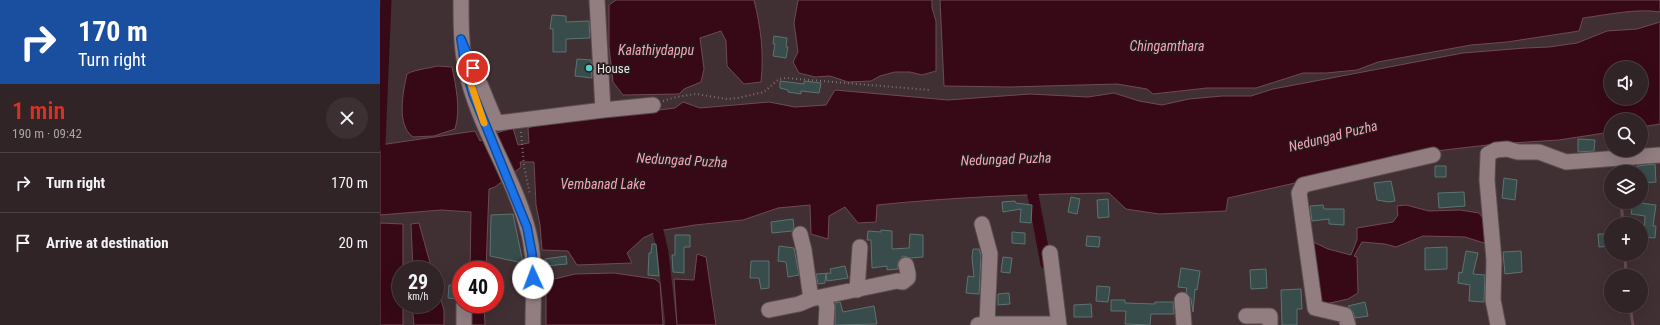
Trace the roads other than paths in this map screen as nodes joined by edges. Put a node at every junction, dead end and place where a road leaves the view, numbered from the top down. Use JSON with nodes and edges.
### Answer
{"nodes":[{"id":1,"x":460,"y":0,"type":"edge"},
{"id":2,"x":597,"y":0,"type":"edge"},
{"id":3,"x":461,"y":39,"type":"junction"},
{"id":4,"x":652,"y":105,"type":"road end"},
{"id":5,"x":603,"y":110,"type":"junction"},
{"id":6,"x":1433,"y":155,"type":"dead end"},
{"id":7,"x":1660,"y":155,"type":"edge"},
{"id":8,"x":982,"y":224,"type":"dead end"},
{"id":9,"x":800,"y":234,"type":"dead end"},
{"id":10,"x":860,"y":247,"type":"dead end"},
{"id":11,"x":1050,"y":253,"type":"dead end"},
{"id":12,"x":906,"y":265,"type":"dead end"},
{"id":13,"x":857,"y":290,"type":"junction"},
{"id":14,"x":818,"y":298,"type":"junction"},
{"id":15,"x":1182,"y":300,"type":"dead end"},
{"id":16,"x":769,"y":310,"type":"dead end"},
{"id":17,"x":464,"y":313,"type":"edge"},
{"id":18,"x":1246,"y":316,"type":"dead end"},
{"id":19,"x":982,"y":324,"type":"edge"},
{"id":20,"x":1057,"y":324,"type":"edge"},
{"id":21,"x":464,"y":325,"type":"edge"},
{"id":22,"x":533,"y":325,"type":"edge"},
{"id":23,"x":826,"y":325,"type":"edge"},
{"id":24,"x":1186,"y":325,"type":"edge"},
{"id":25,"x":1270,"y":325,"type":"edge"},
{"id":26,"x":1348,"y":325,"type":"edge"},
{"id":27,"x":1498,"y":325,"type":"edge"}],
"edges":[{"from":1,"to":3,"type":"street"},
{"from":2,"to":5,"type":"street"},
{"from":3,"to":5,"type":"street"},
{"from":3,"to":22,"type":"street"},
{"from":4,"to":5,"type":"street"},
{"from":6,"to":26,"type":"street"},
{"from":7,"to":27,"type":"street"},
{"from":8,"to":19,"type":"street"},
{"from":9,"to":14,"type":"street"},
{"from":10,"to":13,"type":"street"},
{"from":11,"to":20,"type":"street"},
{"from":12,"to":13,"type":"street"},
{"from":13,"to":14,"type":"street"},
{"from":14,"to":16,"type":"street"},
{"from":14,"to":23,"type":"street"},
{"from":15,"to":24,"type":"street"},
{"from":17,"to":21,"type":"street"},
{"from":18,"to":25,"type":"street"},
{"from":19,"to":20,"type":"street"}]}
